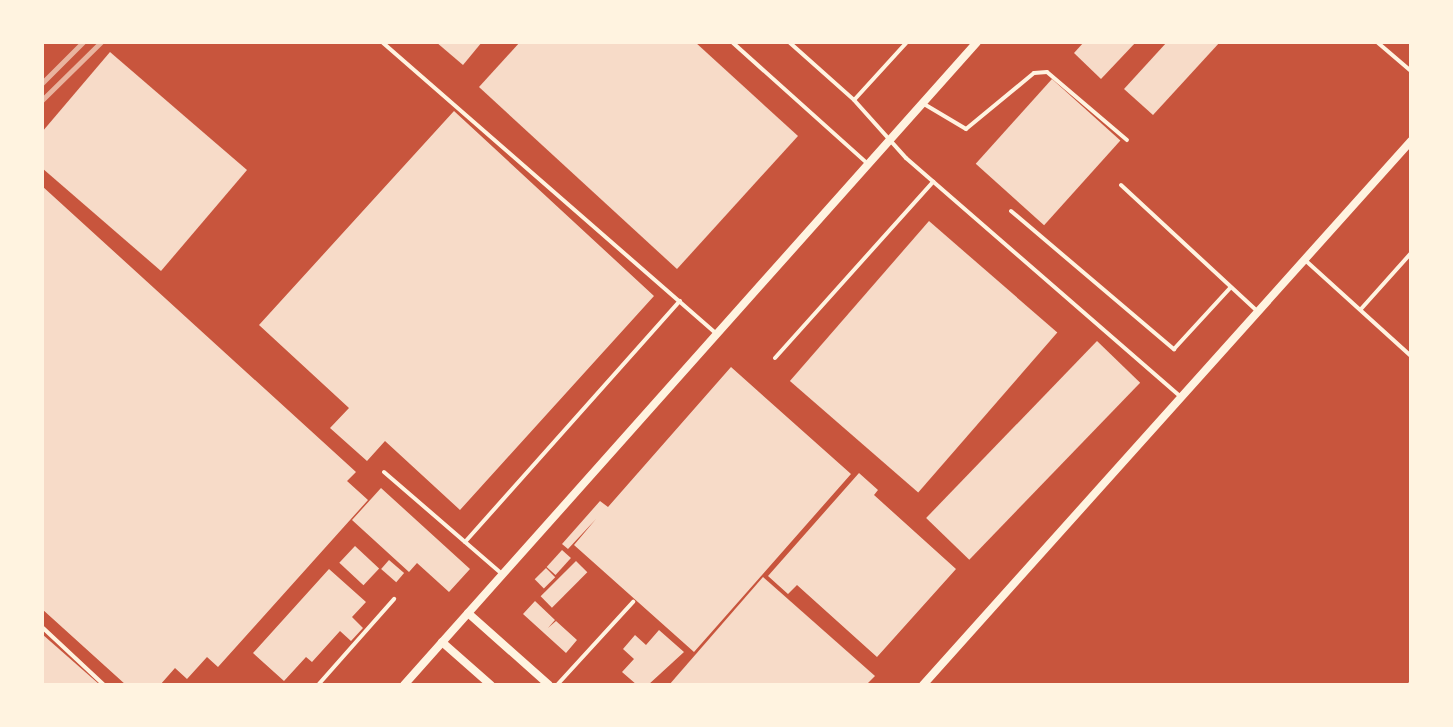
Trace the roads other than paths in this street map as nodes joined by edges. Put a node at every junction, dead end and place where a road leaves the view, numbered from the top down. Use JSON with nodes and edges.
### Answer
{"nodes":[{"id":1,"x":382,"y":42,"type":"edge"},
{"id":2,"x":732,"y":42,"type":"edge"},
{"id":3,"x":789,"y":42,"type":"edge"},
{"id":4,"x":907,"y":42,"type":"edge"},
{"id":5,"x":977,"y":42,"type":"edge"},
{"id":6,"x":1377,"y":42,"type":"edge"},
{"id":7,"x":1411,"y":71,"type":"edge"},
{"id":8,"x":854,"y":100,"type":"junction"},
{"id":9,"x":922,"y":103,"type":"junction"},
{"id":10,"x":888,"y":139,"type":"junction"},
{"id":11,"x":1127,"y":140,"type":"dead end"},
{"id":12,"x":1411,"y":141,"type":"edge"},
{"id":13,"x":867,"y":163,"type":"junction"},
{"id":14,"x":933,"y":182,"type":"junction"},
{"id":15,"x":1121,"y":185,"type":"dead end"},
{"id":16,"x":1011,"y":211,"type":"dead end"},
{"id":17,"x":1411,"y":253,"type":"edge"},
{"id":18,"x":1304,"y":259,"type":"junction"},
{"id":19,"x":1230,"y":288,"type":"junction"},
{"id":20,"x":680,"y":301,"type":"junction"},
{"id":21,"x":1361,"y":309,"type":"junction"},
{"id":22,"x":1256,"y":310,"type":"junction"},
{"id":23,"x":716,"y":333,"type":"junction"},
{"id":24,"x":1411,"y":356,"type":"edge"},
{"id":25,"x":775,"y":358,"type":"dead end"},
{"id":26,"x":1179,"y":395,"type":"junction"},
{"id":27,"x":384,"y":472,"type":"dead end"},
{"id":28,"x":465,"y":542,"type":"junction"},
{"id":29,"x":502,"y":574,"type":"junction"},
{"id":30,"x":394,"y":599,"type":"dead end"},
{"id":31,"x":633,"y":602,"type":"dead end"},
{"id":32,"x":468,"y":613,"type":"junction"},
{"id":33,"x":42,"y":627,"type":"edge"},
{"id":34,"x":442,"y":642,"type":"junction"},
{"id":35,"x":104,"y":685,"type":"edge"},
{"id":36,"x":318,"y":685,"type":"edge"},
{"id":37,"x":404,"y":685,"type":"edge"},
{"id":38,"x":491,"y":685,"type":"edge"},
{"id":39,"x":549,"y":685,"type":"edge"},
{"id":40,"x":557,"y":685,"type":"edge"},
{"id":41,"x":923,"y":685,"type":"edge"}],
"edges":[{"from":1,"to":20,"type":"lane"},
{"from":2,"to":13,"type":"lane"},
{"from":3,"to":8,"type":"lane"},
{"from":4,"to":8,"type":"lane"},
{"from":5,"to":9,"type":"street"},
{"from":6,"to":7,"type":"lane"},
{"from":8,"to":10,"type":"lane"},
{"from":9,"to":10,"type":"street"},
{"from":9,"to":11,"type":"lane"},
{"from":10,"to":13,"type":"street"},
{"from":10,"to":14,"type":"lane"},
{"from":12,"to":18,"type":"street"},
{"from":13,"to":23,"type":"street"},
{"from":14,"to":25,"type":"lane"},
{"from":14,"to":26,"type":"lane"},
{"from":15,"to":19,"type":"lane"},
{"from":16,"to":19,"type":"lane"},
{"from":17,"to":21,"type":"lane"},
{"from":18,"to":21,"type":"lane"},
{"from":18,"to":22,"type":"street"},
{"from":19,"to":22,"type":"lane"},
{"from":20,"to":23,"type":"lane"},
{"from":20,"to":28,"type":"lane"},
{"from":21,"to":24,"type":"lane"},
{"from":22,"to":26,"type":"street"},
{"from":23,"to":29,"type":"street"},
{"from":26,"to":41,"type":"street"},
{"from":27,"to":28,"type":"lane"},
{"from":28,"to":29,"type":"lane"},
{"from":29,"to":32,"type":"street"},
{"from":30,"to":36,"type":"lane"},
{"from":31,"to":40,"type":"lane"},
{"from":32,"to":34,"type":"street"},
{"from":32,"to":39,"type":"street"},
{"from":33,"to":35,"type":"lane"},
{"from":34,"to":37,"type":"street"},
{"from":34,"to":38,"type":"street"}]}
